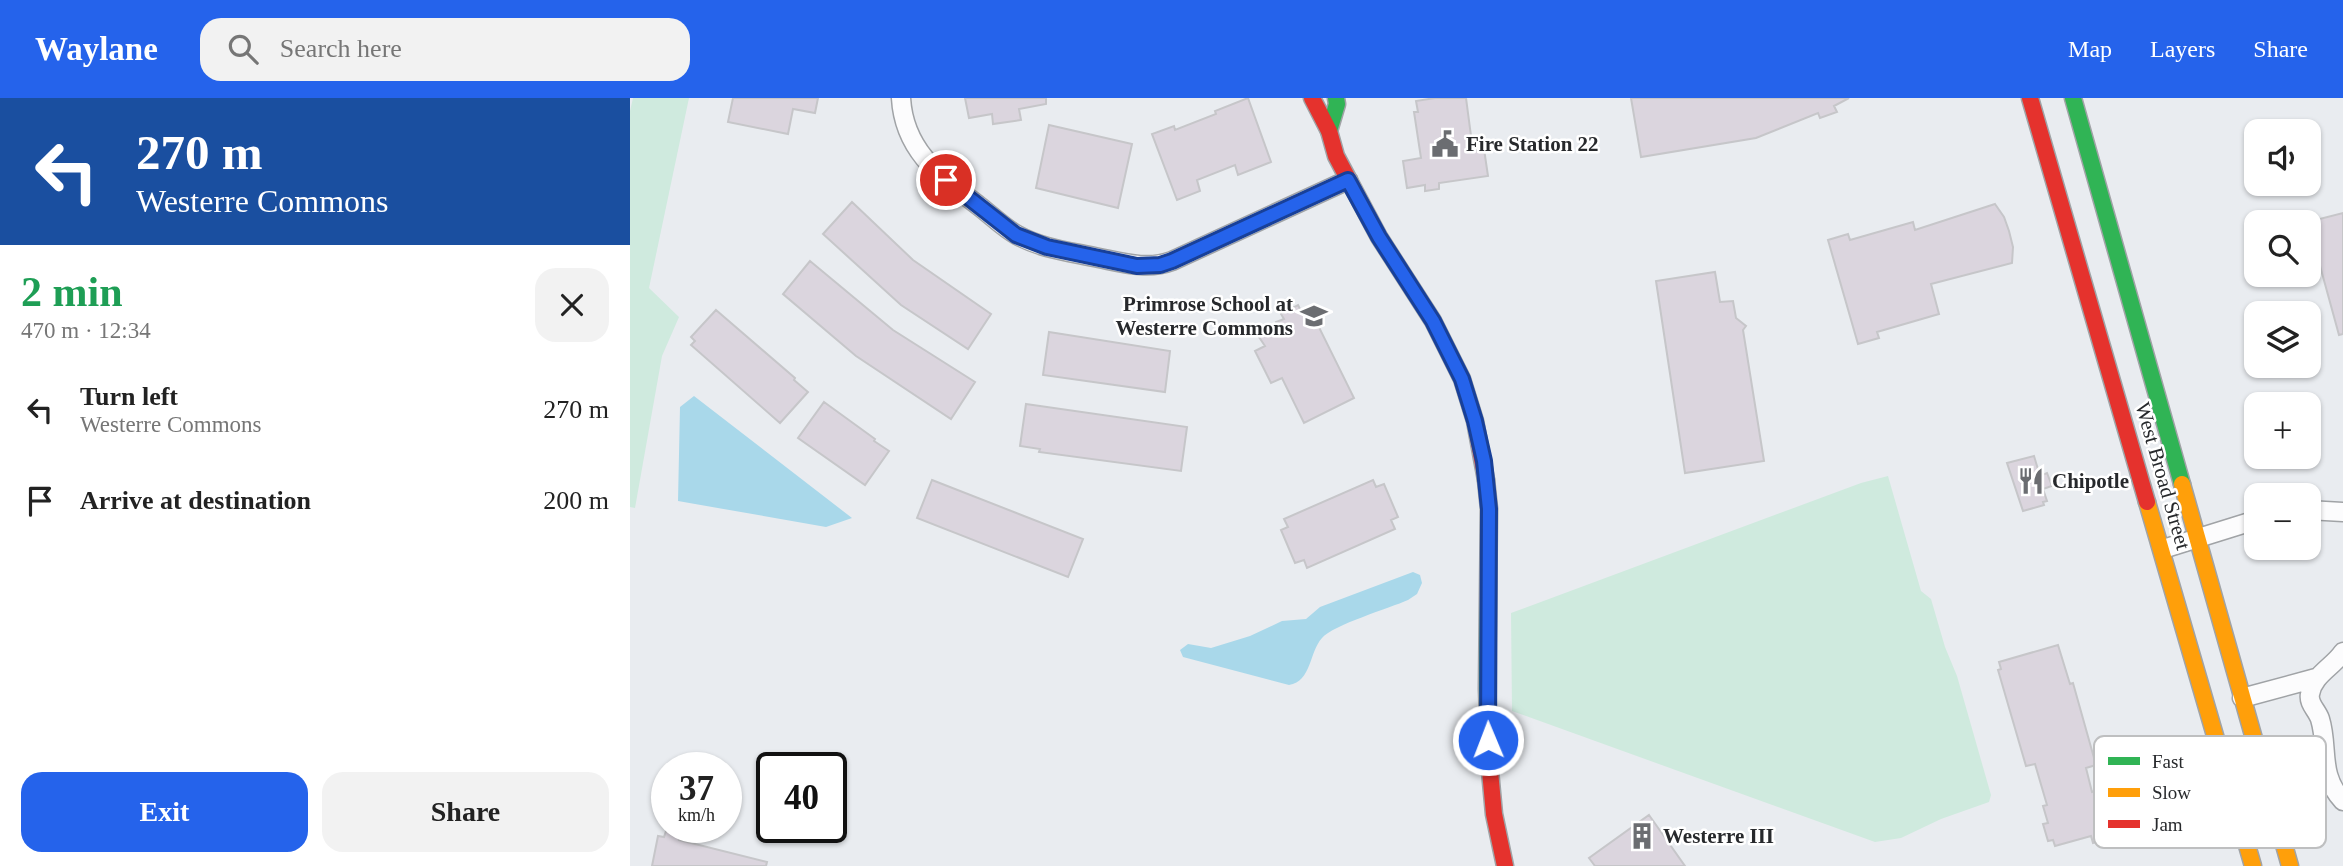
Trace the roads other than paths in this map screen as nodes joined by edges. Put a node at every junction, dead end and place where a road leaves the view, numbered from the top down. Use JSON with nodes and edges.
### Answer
{"nodes":[{"id":1,"x":901,"y":98,"type":"edge"},
{"id":2,"x":1312,"y":98,"type":"edge"},
{"id":3,"x":1336,"y":98,"type":"edge"},
{"id":4,"x":2030,"y":98,"type":"edge"},
{"id":5,"x":2073,"y":98,"type":"edge"},
{"id":6,"x":1329,"y":131,"type":"junction"},
{"id":7,"x":1348,"y":180,"type":"junction"},
{"id":8,"x":2321,"y":511,"type":"edge"},
{"id":9,"x":2343,"y":512,"type":"edge"},
{"id":10,"x":2244,"y":524,"type":"edge"},
{"id":11,"x":2196,"y":539,"type":"junction"},
{"id":12,"x":2162,"y":550,"type":"junction"},
{"id":13,"x":2343,"y":652,"type":"edge"},
{"id":14,"x":2316,"y":678,"type":"junction"},
{"id":15,"x":2242,"y":698,"type":"junction"},
{"id":16,"x":2216,"y":736,"type":"edge"},
{"id":17,"x":2253,"y":736,"type":"edge"},
{"id":18,"x":2322,"y":736,"type":"edge"},
{"id":19,"x":2326,"y":769,"type":"edge"},
{"id":20,"x":2343,"y":801,"type":"edge"},
{"id":21,"x":2248,"y":848,"type":"edge"},
{"id":22,"x":2285,"y":848,"type":"edge"},
{"id":23,"x":1505,"y":866,"type":"edge"},
{"id":24,"x":2253,"y":866,"type":"edge"},
{"id":25,"x":2290,"y":866,"type":"edge"}],
"edges":[{"from":1,"to":7,"type":"street"},
{"from":2,"to":6,"type":"main road"},
{"from":3,"to":6,"type":"main road"},
{"from":4,"to":12,"type":"main road","name":"West Broad Street"},
{"from":5,"to":11,"type":"main road","name":"West Broad Street"},
{"from":6,"to":7,"type":"main road"},
{"from":7,"to":23,"type":"main road"},
{"from":8,"to":9,"type":"street"},
{"from":10,"to":11,"type":"street"},
{"from":11,"to":12,"type":"street"},
{"from":11,"to":15,"type":"main road","name":"West Broad Street"},
{"from":12,"to":16,"type":"main road","name":"West Broad Street"},
{"from":13,"to":14,"type":"street"},
{"from":14,"to":15,"type":"street"},
{"from":14,"to":18,"type":"street"},
{"from":15,"to":17,"type":"main road","name":"West Broad Street"},
{"from":19,"to":20,"type":"street"},
{"from":21,"to":24,"type":"main road","name":"West Broad Street"},
{"from":22,"to":25,"type":"main road","name":"West Broad Street"}]}
